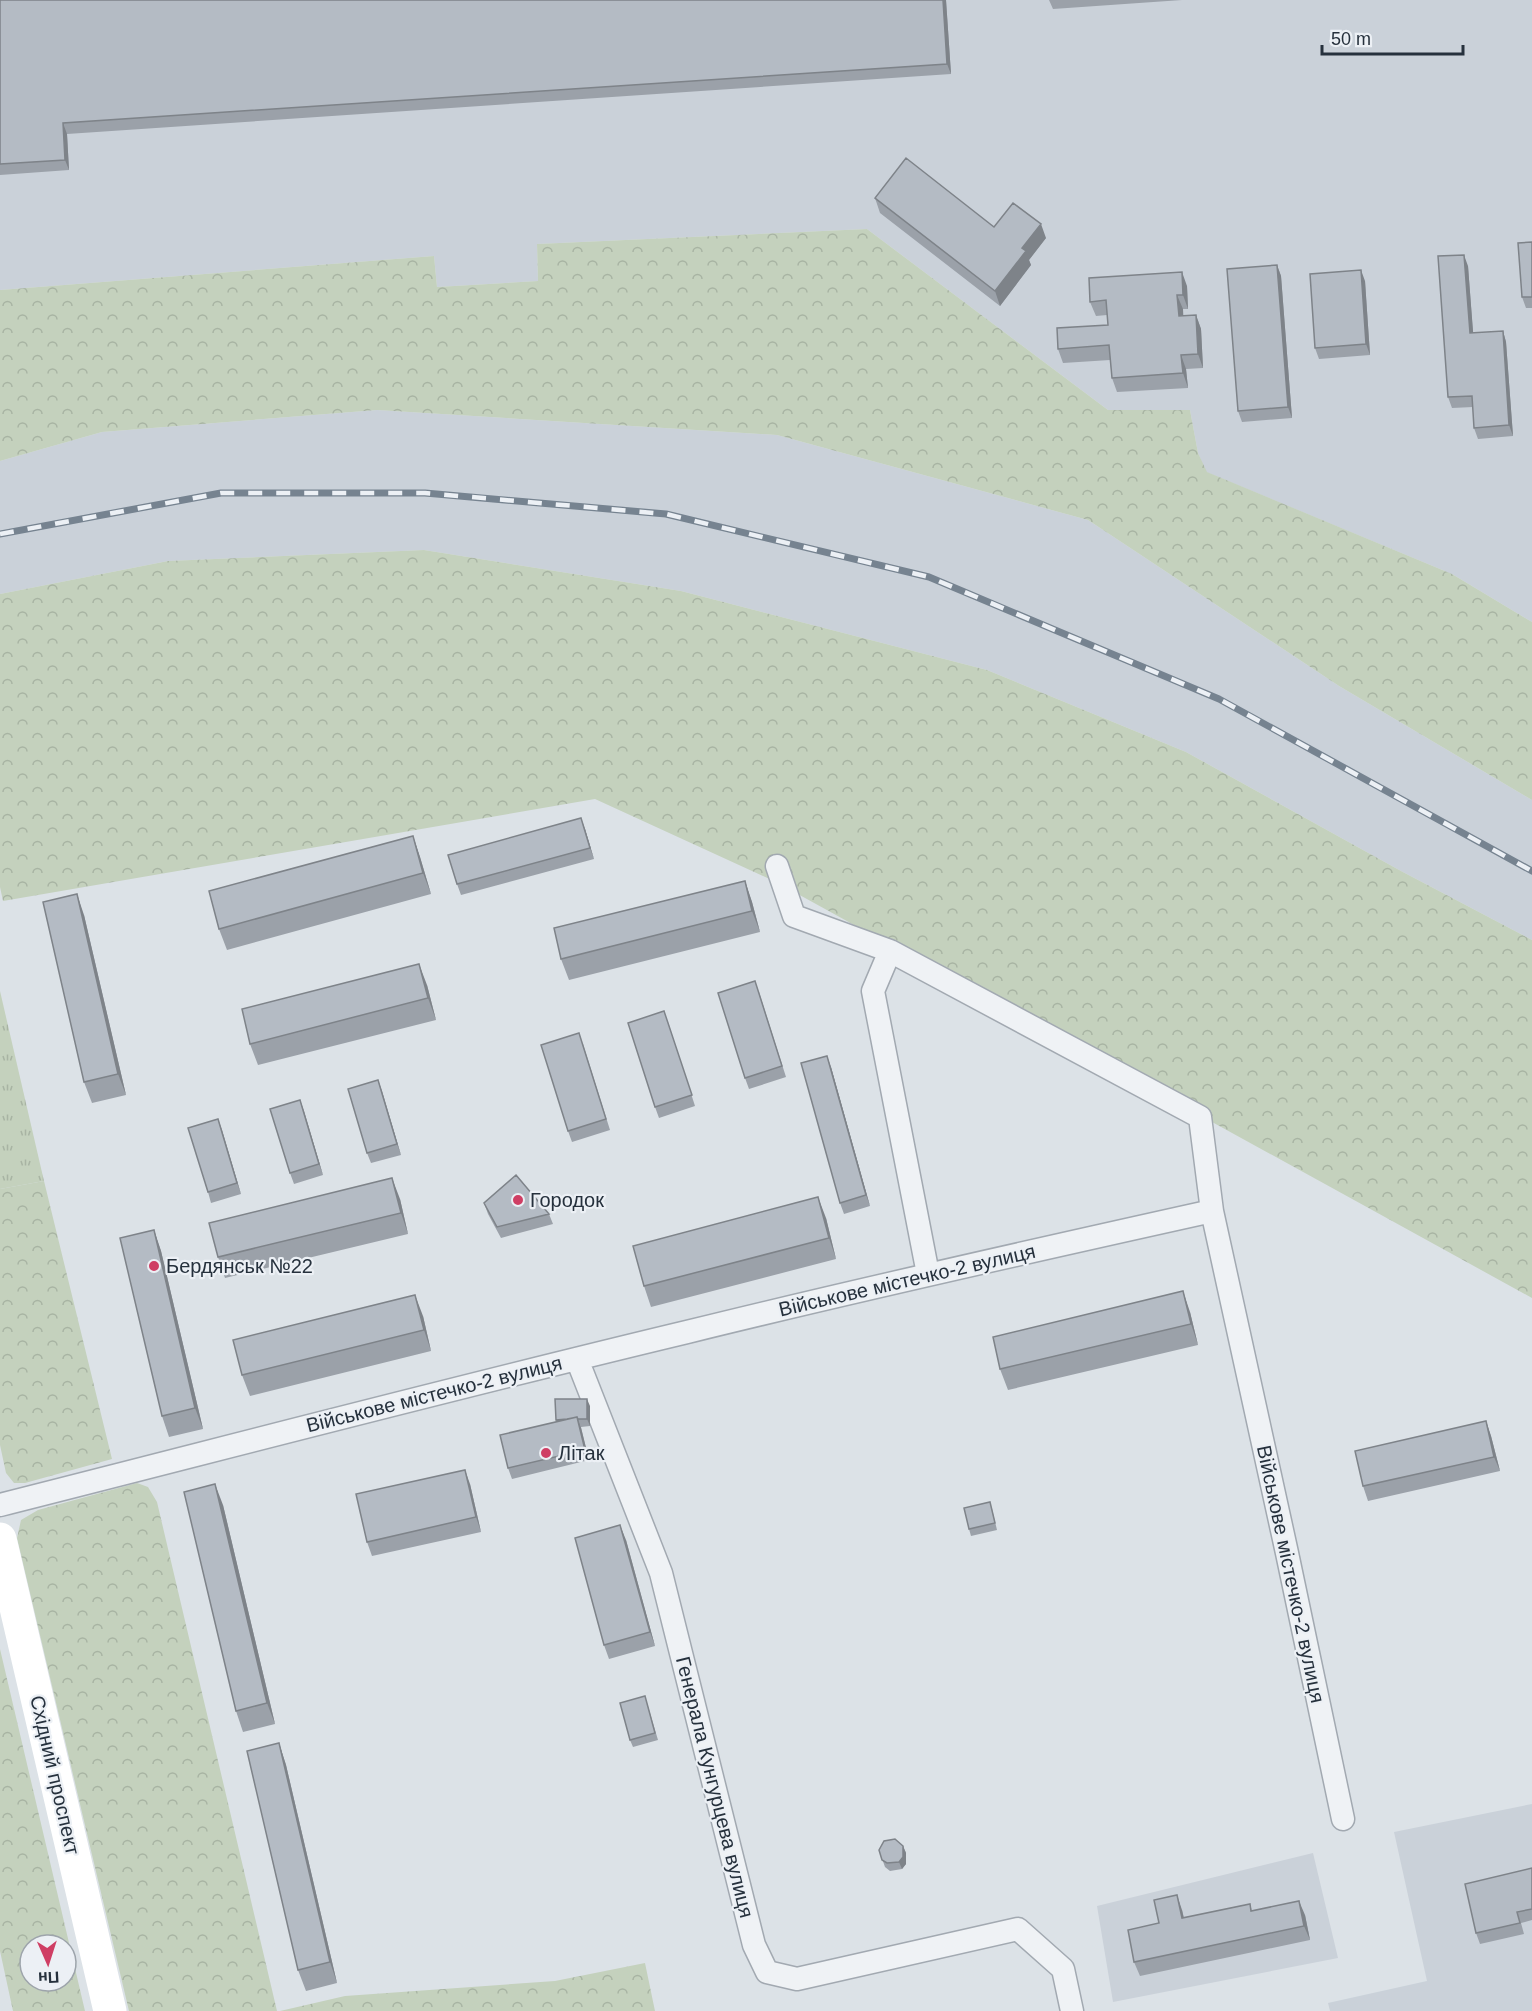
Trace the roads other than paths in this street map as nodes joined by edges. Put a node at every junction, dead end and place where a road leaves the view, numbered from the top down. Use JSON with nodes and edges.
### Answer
{"nodes":[{"id":1,"x":777,"y":866,"type":"dead end"},
{"id":2,"x":890,"y":951,"type":"junction"},
{"id":3,"x":1212,"y":1211,"type":"junction"},
{"id":4,"x":928,"y":1274,"type":"junction"},
{"id":5,"x":577,"y":1359,"type":"junction"},
{"id":6,"x":0,"y":1505,"type":"edge"},
{"id":7,"x":0,"y":1539,"type":"edge"},
{"id":8,"x":1342,"y":1819,"type":"dead end"},
{"id":9,"x":110,"y":2011,"type":"edge"},
{"id":10,"x":1072,"y":2011,"type":"edge"}],
"edges":[{"from":1,"to":2,"type":"street"},
{"from":2,"to":3,"type":"street"},
{"from":2,"to":4,"type":"street"},
{"from":3,"to":4,"type":"street","name":"Військове містечко-2 вулиця"},
{"from":3,"to":8,"type":"street","name":"Військове містечко-2 вулиця"},
{"from":4,"to":5,"type":"street","name":"Військове містечко-2 вулиця"},
{"from":5,"to":6,"type":"street","name":"Військове містечко-2 вулиця"},
{"from":5,"to":10,"type":"street","name":"Генерала Кунгурцева вулиця"},
{"from":7,"to":9,"type":"main road","name":"Східний проспект"}]}
